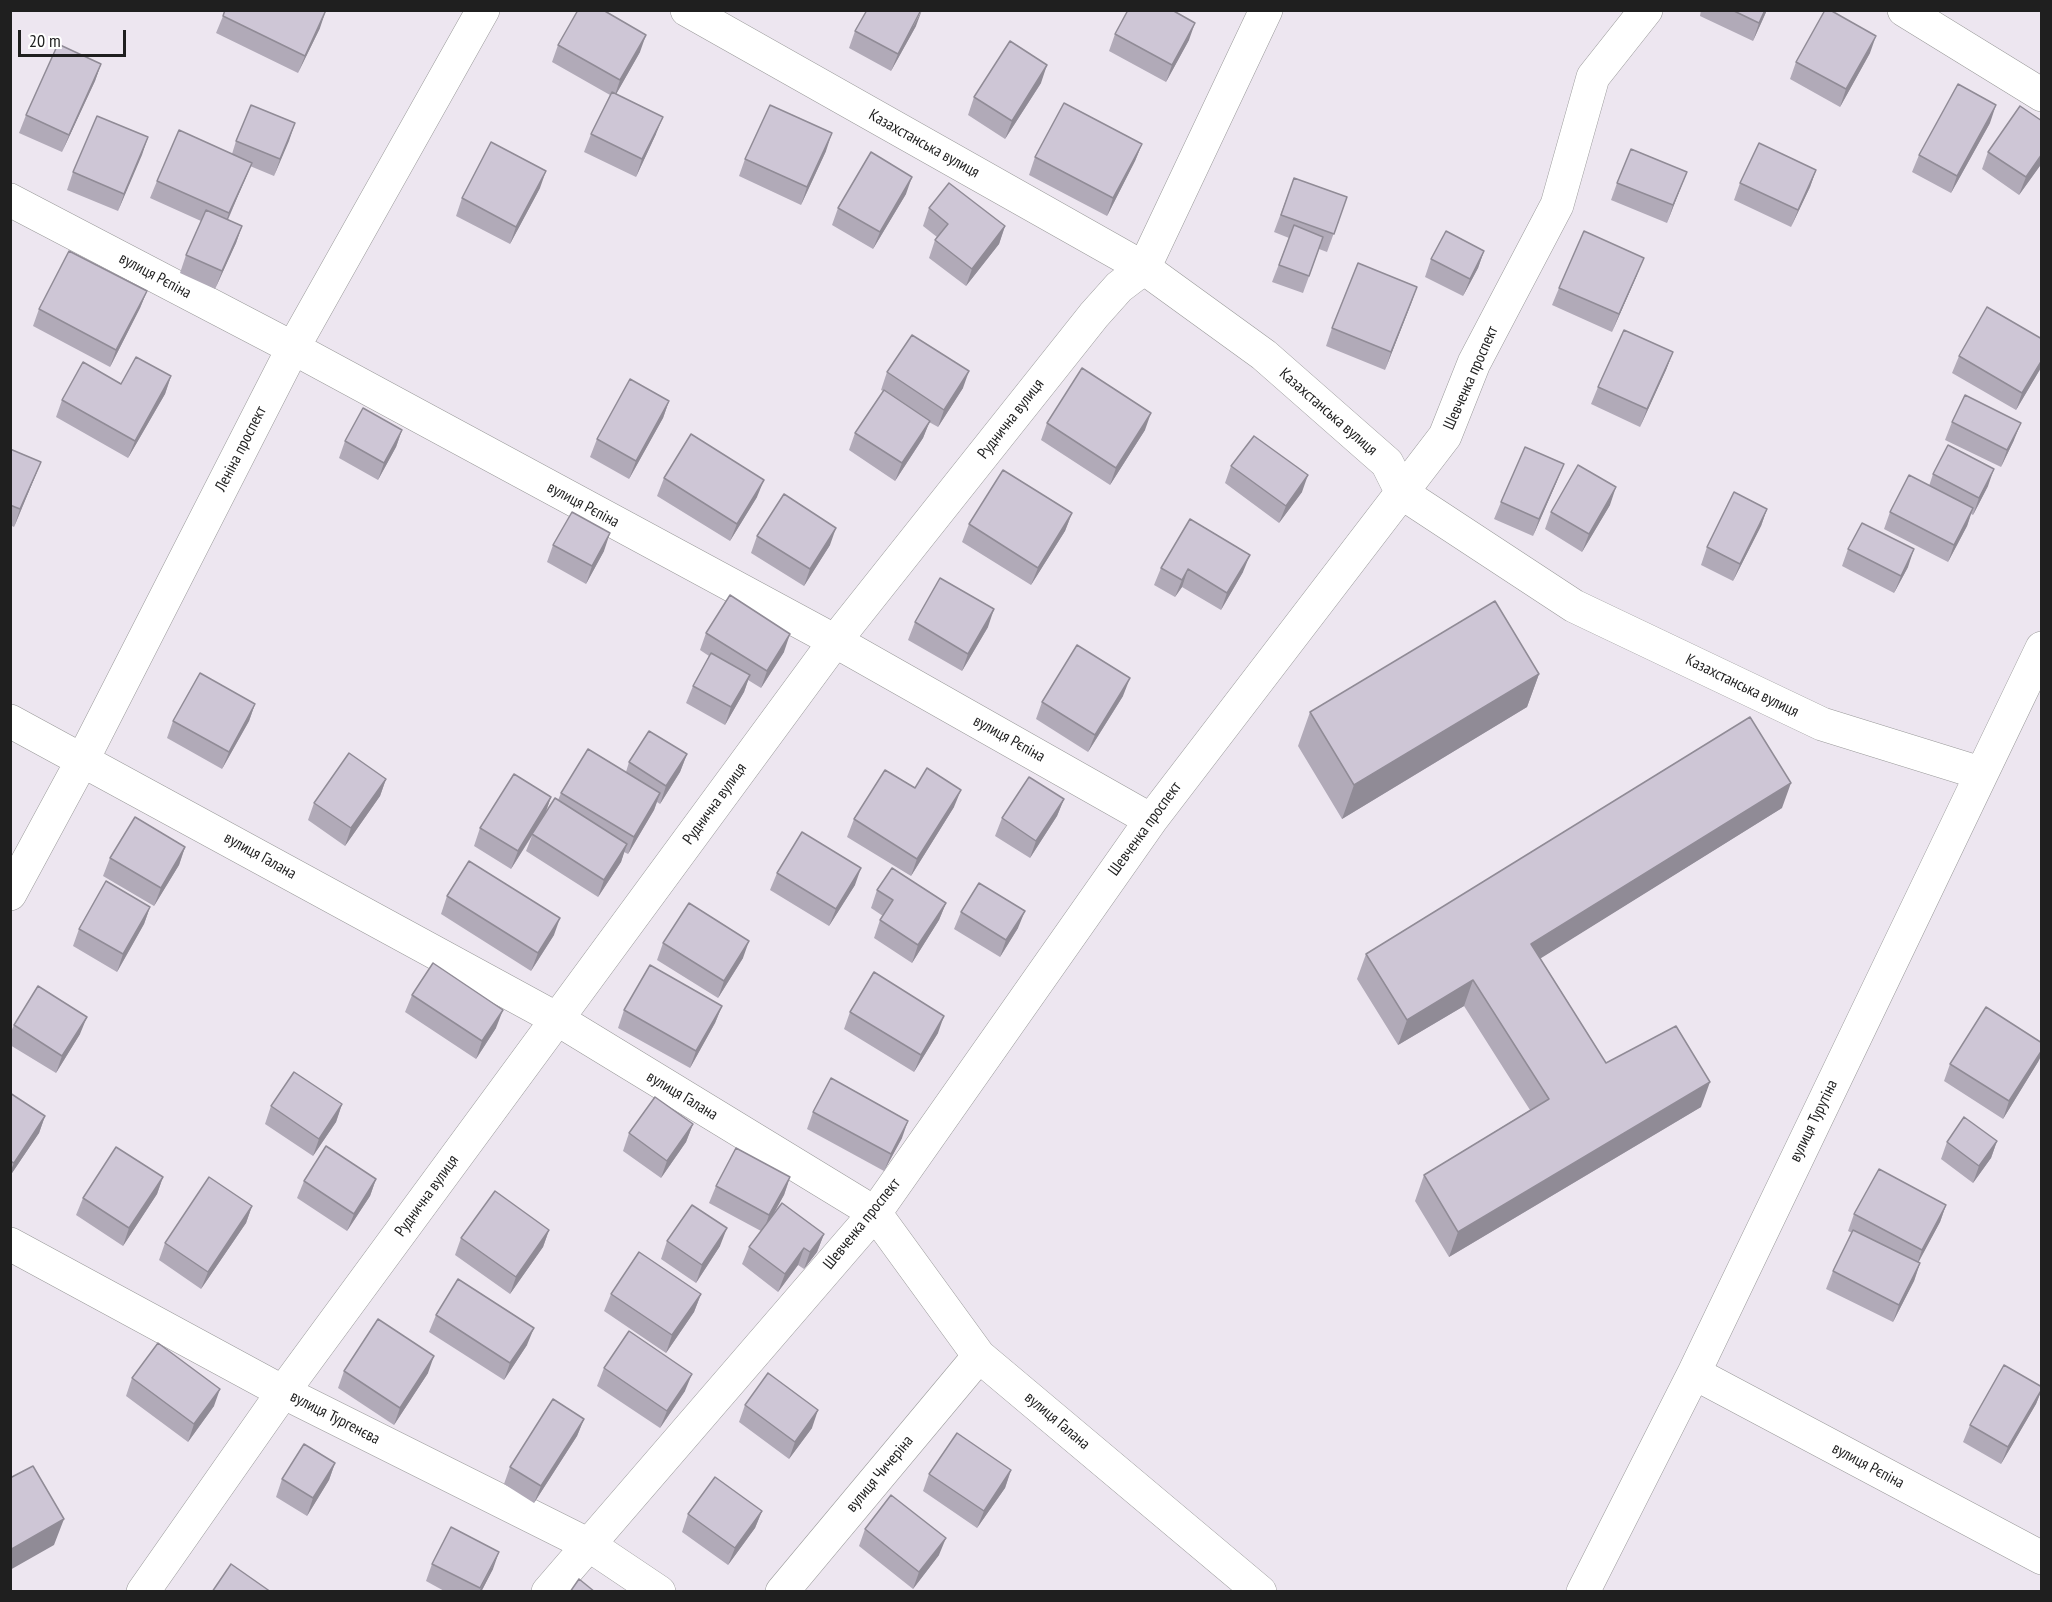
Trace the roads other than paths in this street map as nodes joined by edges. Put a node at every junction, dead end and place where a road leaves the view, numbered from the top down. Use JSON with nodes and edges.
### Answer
{"nodes":[{"id":1,"x":483,"y":10,"type":"edge"},
{"id":2,"x":687,"y":10,"type":"edge"},
{"id":3,"x":1266,"y":10,"type":"edge"},
{"id":4,"x":1646,"y":10,"type":"edge"},
{"id":5,"x":1904,"y":10,"type":"edge"},
{"id":6,"x":2042,"y":95,"type":"edge"},
{"id":7,"x":10,"y":200,"type":"edge"},
{"id":8,"x":1144,"y":268,"type":"junction"},
{"id":9,"x":293,"y":348,"type":"junction"},
{"id":10,"x":1402,"y":493,"type":"junction"},
{"id":11,"x":834,"y":641,"type":"junction"},
{"id":12,"x":2042,"y":648,"type":"edge"},
{"id":13,"x":10,"y":721,"type":"edge"},
{"id":14,"x":83,"y":759,"type":"junction"},
{"id":15,"x":1980,"y":773,"type":"junction"},
{"id":16,"x":1151,"y":820,"type":"junction"},
{"id":17,"x":10,"y":894,"type":"edge"},
{"id":18,"x":556,"y":1019,"type":"junction"},
{"id":19,"x":875,"y":1213,"type":"junction"},
{"id":20,"x":10,"y":1244,"type":"edge"},
{"id":21,"x":979,"y":1356,"type":"junction"},
{"id":22,"x":1694,"y":1373,"type":"junction"},
{"id":23,"x":283,"y":1392,"type":"junction"},
{"id":24,"x":589,"y":1545,"type":"junction"},
{"id":25,"x":2042,"y":1558,"type":"edge"},
{"id":26,"x":143,"y":1592,"type":"edge"},
{"id":27,"x":548,"y":1592,"type":"edge"},
{"id":28,"x":659,"y":1592,"type":"edge"},
{"id":29,"x":782,"y":1592,"type":"edge"},
{"id":30,"x":1260,"y":1592,"type":"edge"},
{"id":31,"x":1583,"y":1592,"type":"edge"}],
"edges":[{"from":1,"to":9,"type":"street","name":"Леніна проспект"},
{"from":2,"to":8,"type":"street","name":"Казахстанська вулиця"},
{"from":3,"to":8,"type":"street","name":"Руднична вулиця"},
{"from":4,"to":10,"type":"street","name":"Шевченка проспект"},
{"from":5,"to":6,"type":"street"},
{"from":7,"to":9,"type":"street","name":"вулиця Рєпіна"},
{"from":8,"to":10,"type":"street","name":"Казахстанська вулиця"},
{"from":8,"to":11,"type":"street","name":"Руднична вулиця"},
{"from":9,"to":11,"type":"street","name":"вулиця Рєпіна"},
{"from":9,"to":14,"type":"street","name":"Леніна проспект"},
{"from":10,"to":15,"type":"street","name":"Казахстанська вулиця"},
{"from":10,"to":16,"type":"street","name":"Шевченка проспект"},
{"from":11,"to":16,"type":"street","name":"вулиця Рєпіна"},
{"from":11,"to":18,"type":"street","name":"Руднична вулиця"},
{"from":12,"to":15,"type":"street","name":"вулиця Турутіна"},
{"from":13,"to":14,"type":"street","name":"вулиця Галана"},
{"from":14,"to":17,"type":"street","name":"Леніна проспект"},
{"from":14,"to":18,"type":"street","name":"вулиця Галана"},
{"from":15,"to":22,"type":"street","name":"вулиця Турутіна"},
{"from":16,"to":19,"type":"street","name":"Шевченка проспект"},
{"from":18,"to":19,"type":"street","name":"вулиця Галана"},
{"from":18,"to":23,"type":"street","name":"Руднична вулиця"},
{"from":19,"to":21,"type":"street","name":"вулиця Галана"},
{"from":19,"to":24,"type":"street","name":"Шевченка проспект"},
{"from":20,"to":23,"type":"street","name":"вулиця Тургенєва"},
{"from":21,"to":29,"type":"street","name":"вулиця Чичеріна"},
{"from":21,"to":30,"type":"street","name":"вулиця Галана"},
{"from":22,"to":25,"type":"street","name":"вулиця Рєпіна"},
{"from":22,"to":31,"type":"street","name":"вулиця Турутіна"},
{"from":23,"to":24,"type":"street","name":"вулиця Тургенєва"},
{"from":23,"to":26,"type":"street","name":"Руднична вулиця"},
{"from":24,"to":27,"type":"street","name":"Шевченка проспект"},
{"from":24,"to":28,"type":"street","name":"вулиця Тургенєва"}]}
